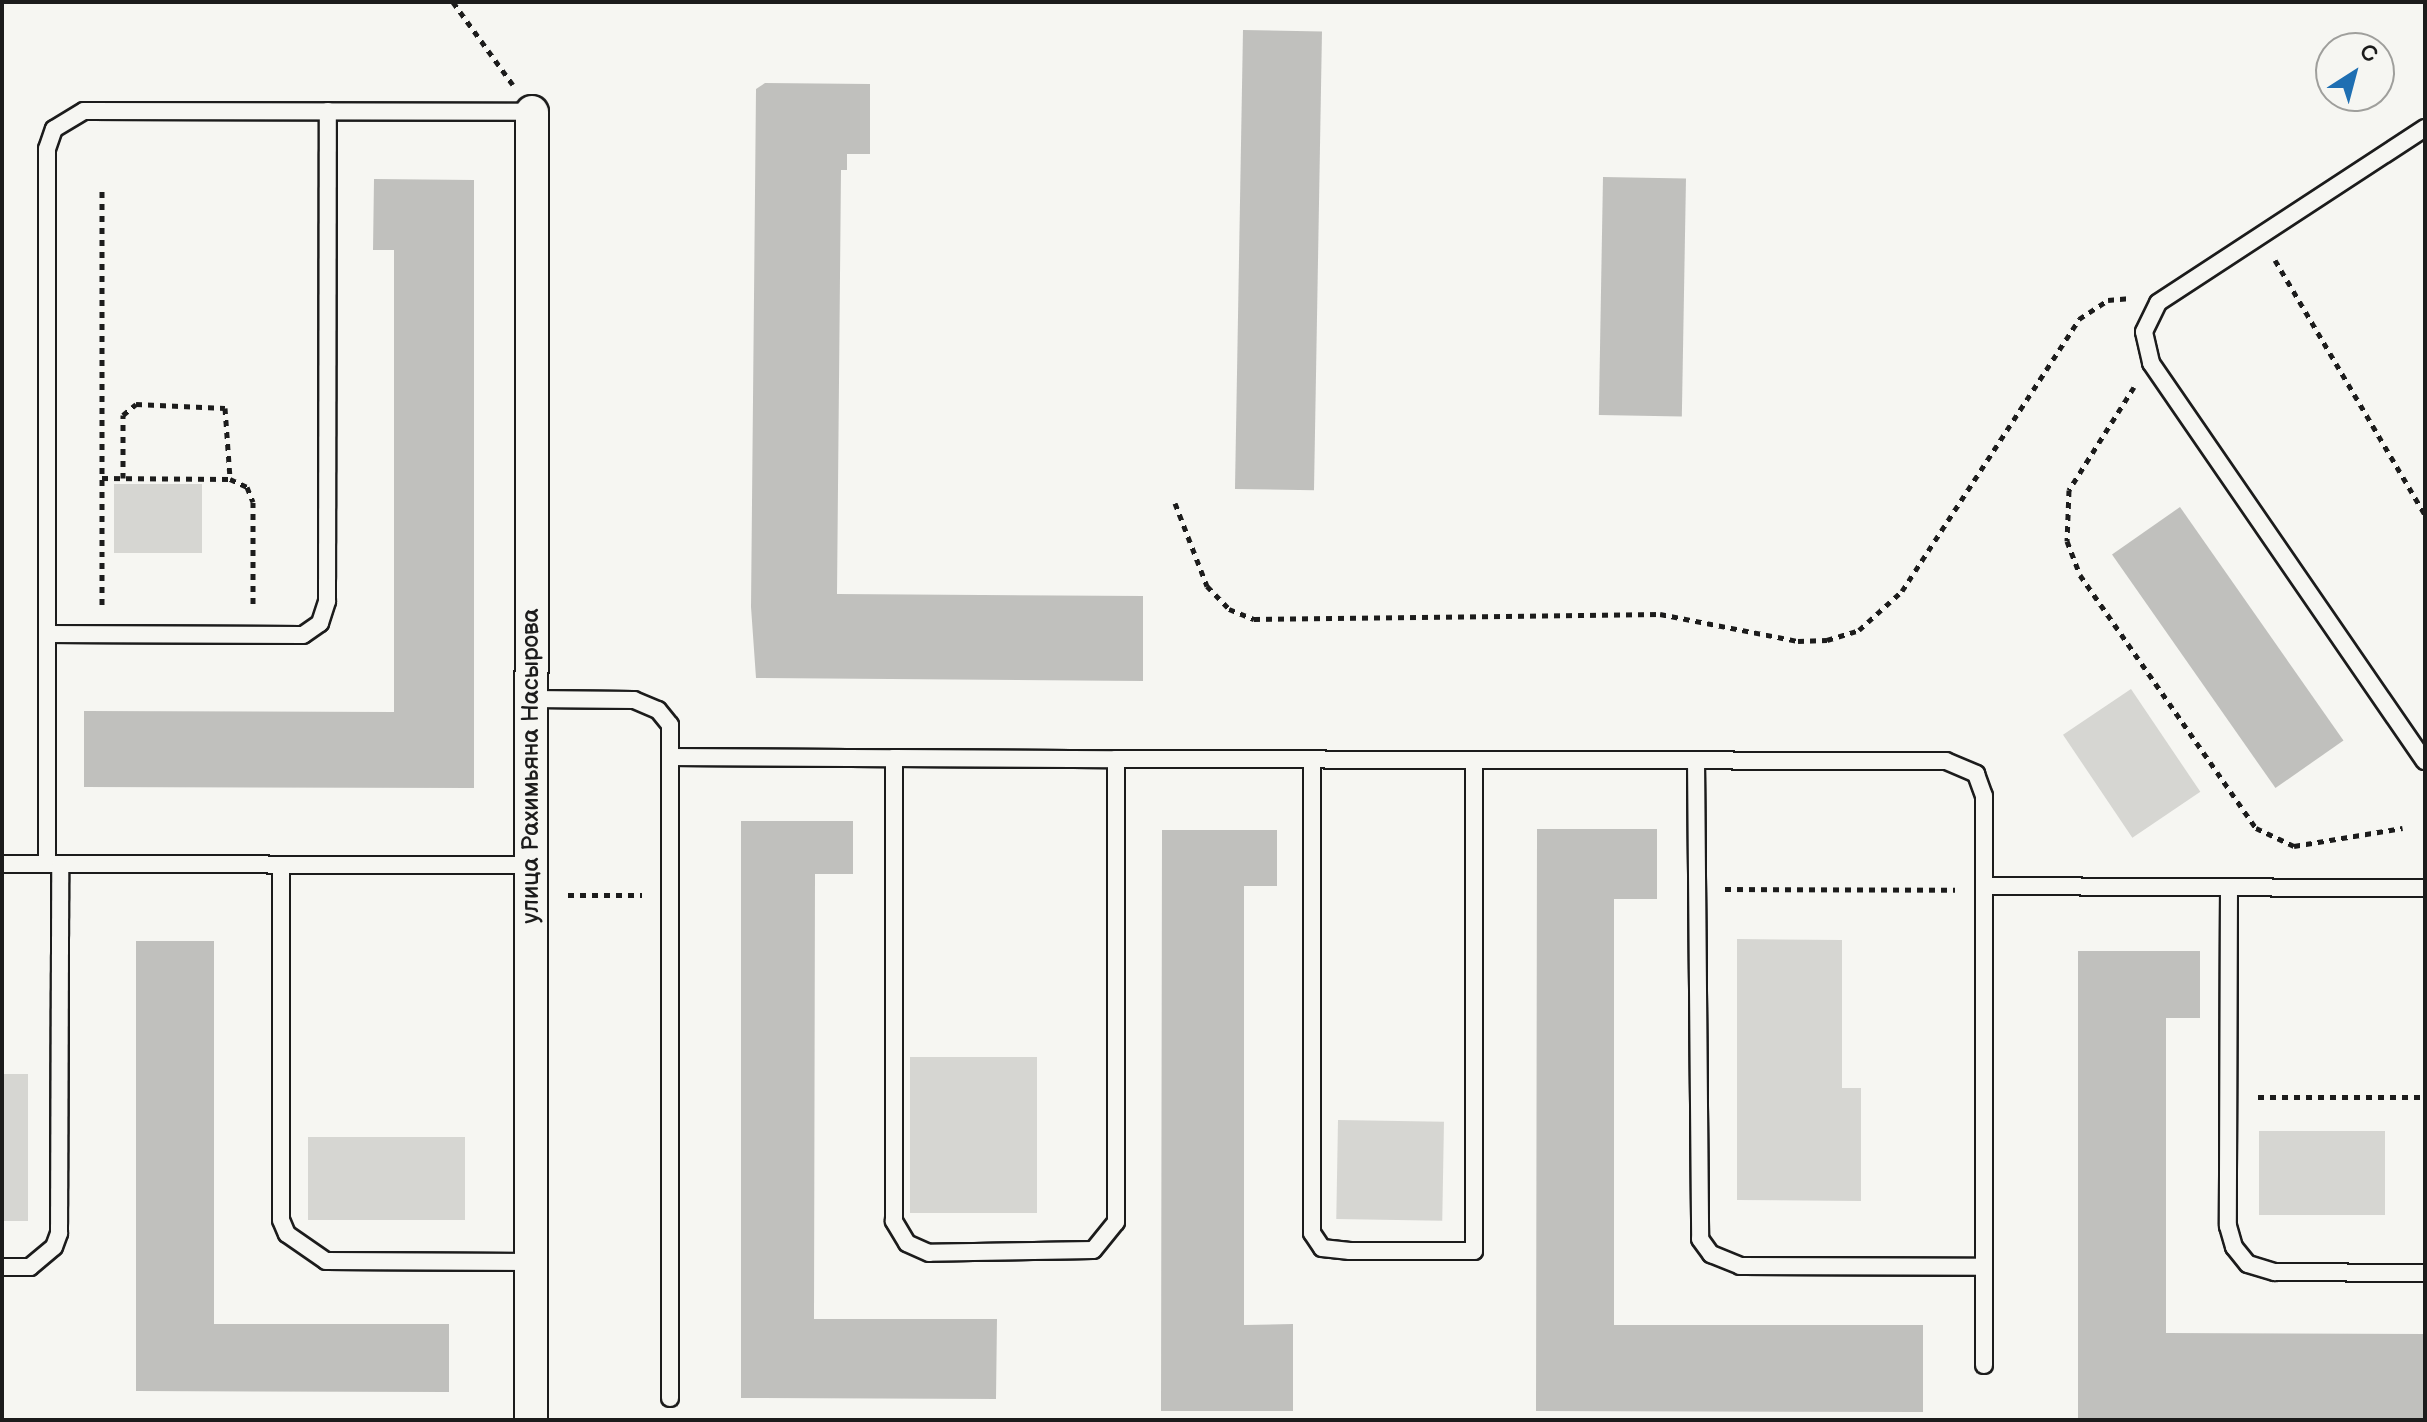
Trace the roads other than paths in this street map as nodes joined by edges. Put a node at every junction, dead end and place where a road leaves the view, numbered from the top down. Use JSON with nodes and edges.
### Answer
{"nodes":[{"id":1,"x":328,"y":111,"type":"junction"},
{"id":2,"x":532,"y":112,"type":"joint"},
{"id":3,"x":2425,"y":128,"type":"edge"},
{"id":4,"x":47,"y":634,"type":"junction"},
{"id":5,"x":532,"y":699,"type":"junction"},
{"id":6,"x":670,"y":757,"type":"junction"},
{"id":7,"x":894,"y":758,"type":"junction"},
{"id":8,"x":1116,"y":759,"type":"junction"},
{"id":9,"x":1312,"y":759,"type":"junction"},
{"id":10,"x":1474,"y":760,"type":"junction"},
{"id":11,"x":1696,"y":760,"type":"junction"},
{"id":12,"x":2425,"y":761,"type":"edge"},
{"id":13,"x":2,"y":864,"type":"edge"},
{"id":14,"x":53,"y":864,"type":"junction"},
{"id":15,"x":281,"y":865,"type":"junction"},
{"id":16,"x":531,"y":880,"type":"junction"},
{"id":17,"x":2229,"y":887,"type":"junction"},
{"id":18,"x":1984,"y":888,"type":"junction"},
{"id":19,"x":2425,"y":888,"type":"edge"},
{"id":20,"x":531,"y":1262,"type":"junction"},
{"id":21,"x":2,"y":1267,"type":"edge"},
{"id":22,"x":1984,"y":1267,"type":"junction"},
{"id":23,"x":2425,"y":1273,"type":"edge"},
{"id":24,"x":1984,"y":1365,"type":"dead end"},
{"id":25,"x":670,"y":1398,"type":"dead end"},
{"id":26,"x":531,"y":1420,"type":"edge"}],
"edges":[{"from":1,"to":2,"type":"lane"},
{"from":1,"to":4,"type":"lane"},
{"from":1,"to":4,"type":"lane"},
{"from":2,"to":5,"type":"street","name":"улица Рахимьяна Насырова"},
{"from":3,"to":12,"type":"lane"},
{"from":4,"to":14,"type":"lane"},
{"from":5,"to":6,"type":"lane"},
{"from":5,"to":16,"type":"street","name":"улица Рахимьяна Насырова"},
{"from":6,"to":7,"type":"lane"},
{"from":6,"to":25,"type":"lane"},
{"from":7,"to":8,"type":"lane"},
{"from":7,"to":8,"type":"lane"},
{"from":8,"to":9,"type":"lane"},
{"from":9,"to":10,"type":"lane"},
{"from":9,"to":10,"type":"lane"},
{"from":10,"to":11,"type":"lane"},
{"from":11,"to":18,"type":"lane"},
{"from":11,"to":22,"type":"lane"},
{"from":13,"to":14,"type":"lane"},
{"from":14,"to":15,"type":"lane"},
{"from":14,"to":21,"type":"lane"},
{"from":15,"to":16,"type":"lane"},
{"from":15,"to":20,"type":"lane"},
{"from":16,"to":20,"type":"street","name":"улица Рахимьяна Насырова"},
{"from":17,"to":18,"type":"lane"},
{"from":17,"to":19,"type":"lane"},
{"from":17,"to":23,"type":"lane"},
{"from":18,"to":22,"type":"lane"},
{"from":20,"to":26,"type":"street","name":"улица Рахимьяна Насырова"},
{"from":22,"to":24,"type":"lane"}]}
